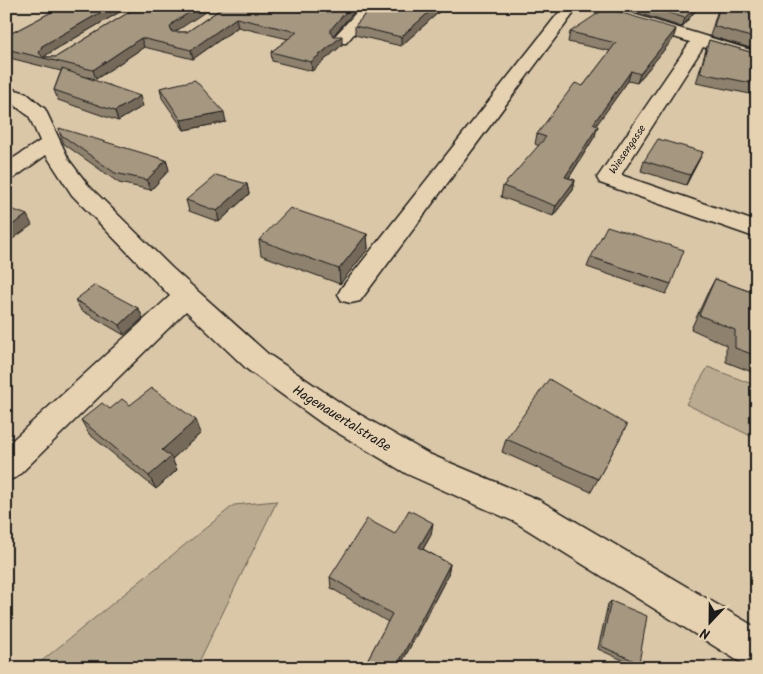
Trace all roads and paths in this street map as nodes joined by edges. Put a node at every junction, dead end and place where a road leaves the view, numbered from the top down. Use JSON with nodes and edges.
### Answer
{"nodes":[{"id":1,"x":370,"y":6,"type":"edge"},
{"id":2,"x":572,"y":6,"type":"edge"},
{"id":3,"x":590,"y":6,"type":"edge"},
{"id":4,"x":700,"y":39,"type":"junction"},
{"id":5,"x":340,"y":40,"type":"edge"},
{"id":6,"x":757,"y":58,"type":"edge"},
{"id":7,"x":6,"y":92,"type":"edge"},
{"id":8,"x":50,"y":143,"type":"junction"},
{"id":9,"x":6,"y":173,"type":"edge"},
{"id":10,"x":757,"y":230,"type":"edge"},
{"id":11,"x":351,"y":294,"type":"dead end"},
{"id":12,"x":187,"y":295,"type":"junction"},
{"id":13,"x":6,"y":467,"type":"edge"},
{"id":14,"x":757,"y":650,"type":"edge"}],
"edges":[{"from":1,"to":5,"type":"street"},
{"from":2,"to":11,"type":"street"},
{"from":3,"to":4,"type":"street"},
{"from":4,"to":6,"type":"street"},
{"from":4,"to":10,"type":"street","name":"Wiesengasse"},
{"from":7,"to":8,"type":"street","name":"Hagenauertalstraße"},
{"from":8,"to":9,"type":"street"},
{"from":8,"to":12,"type":"street","name":"Hagenauertalstraße"},
{"from":12,"to":13,"type":"street"},
{"from":12,"to":14,"type":"street","name":"Hagenauertalstraße"}]}
